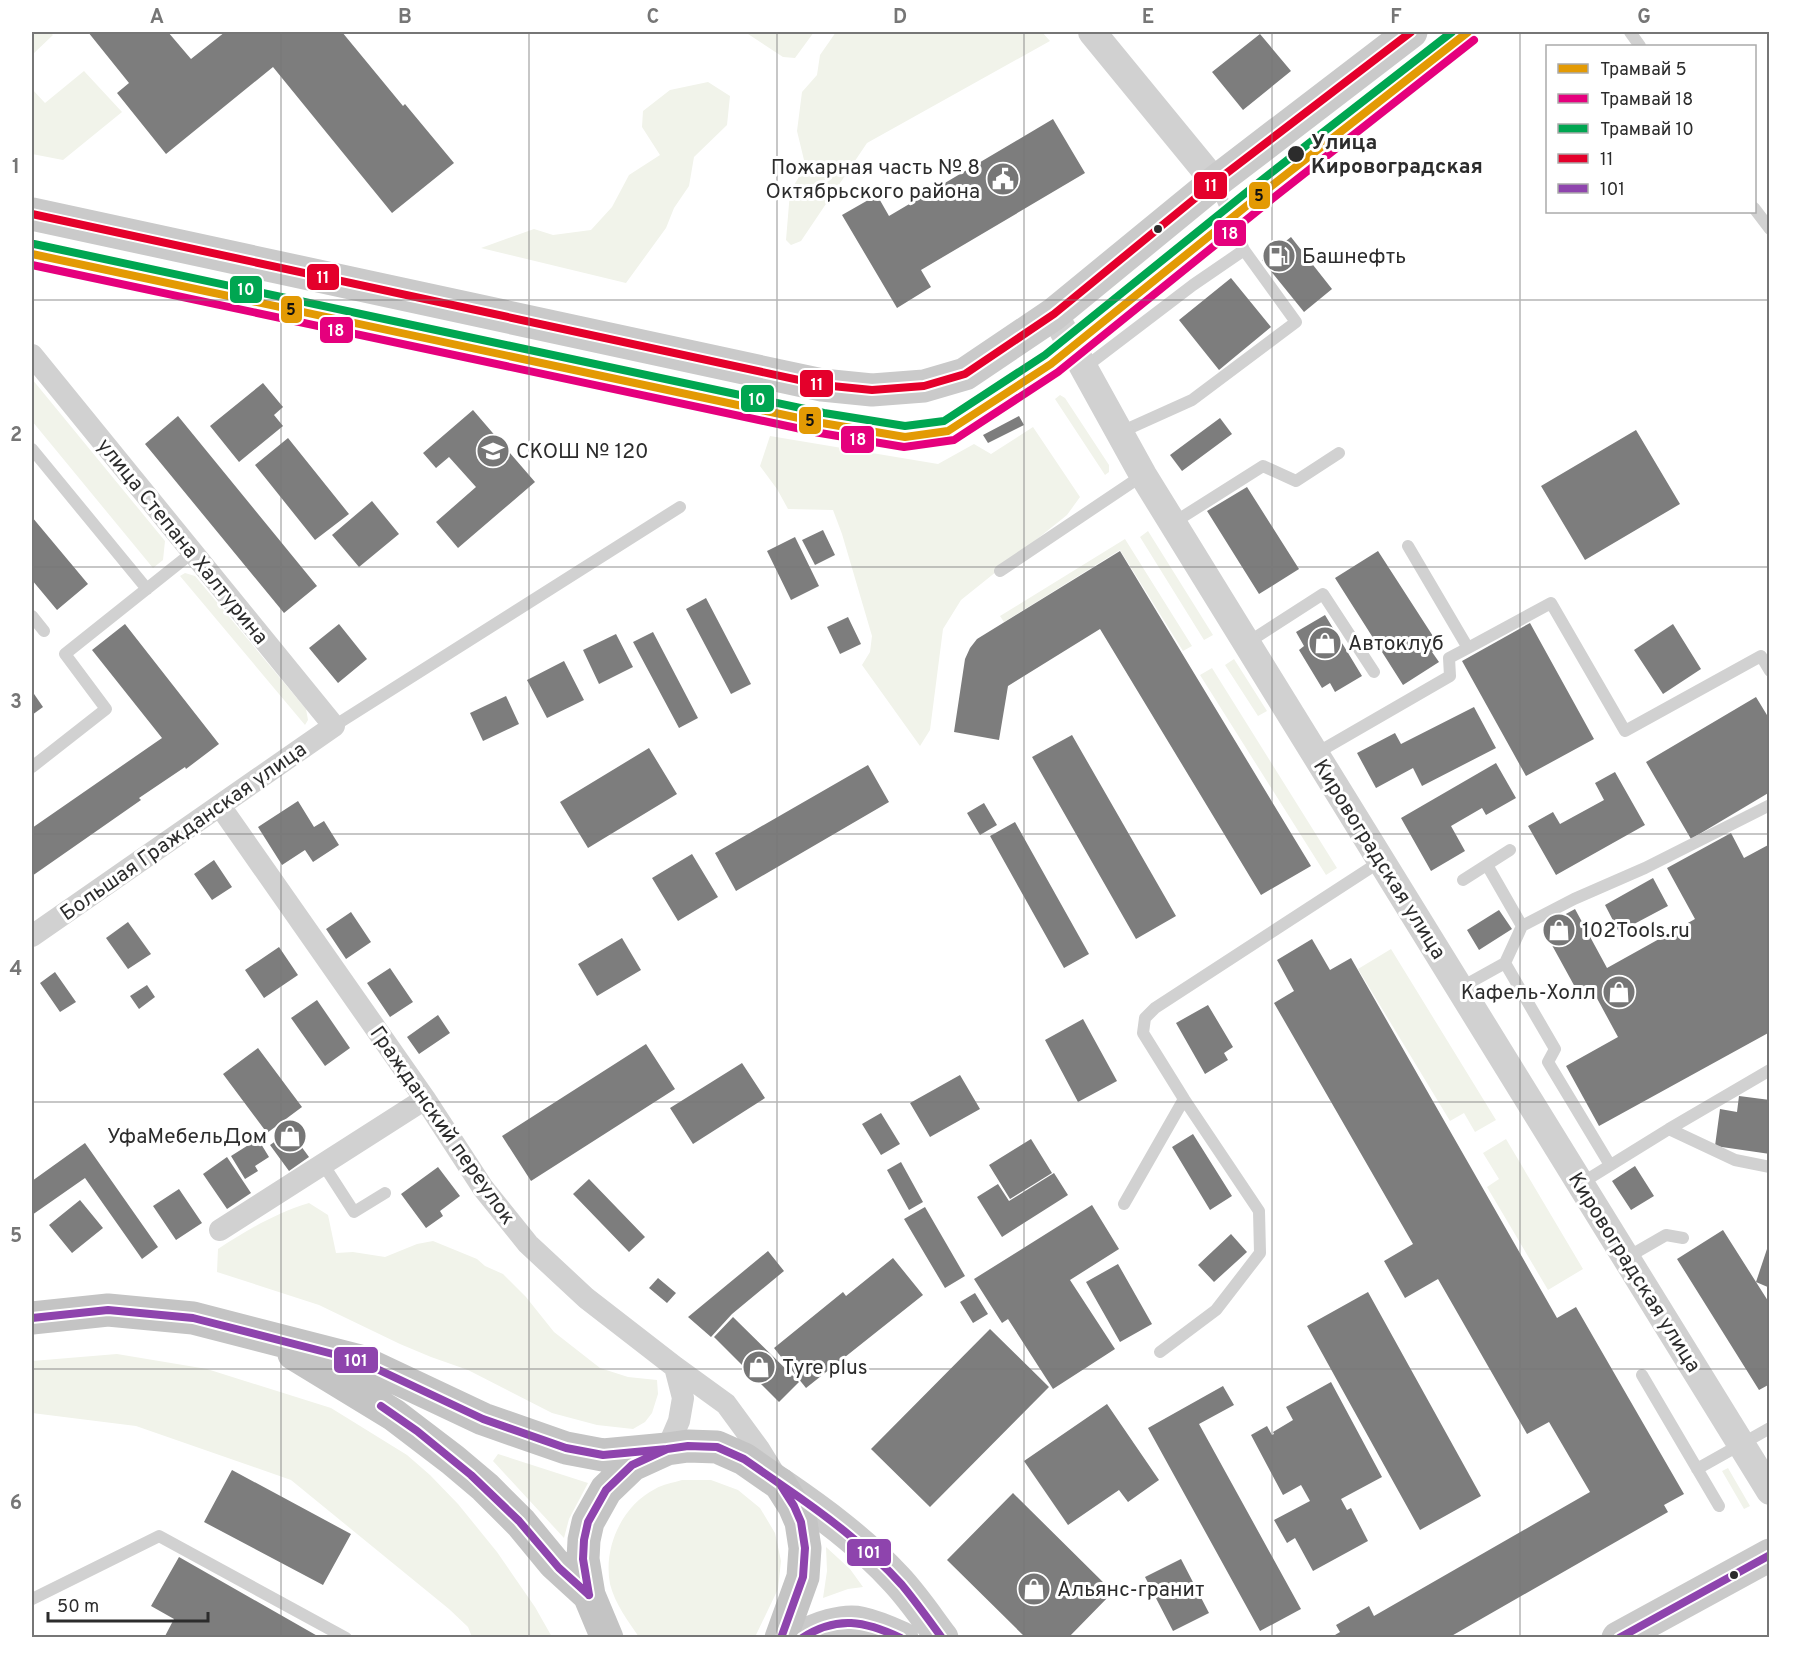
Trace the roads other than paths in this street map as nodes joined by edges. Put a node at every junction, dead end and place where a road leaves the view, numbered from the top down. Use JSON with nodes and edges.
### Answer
{"nodes":[{"id":1,"x":1092,"y":32,"type":"edge"},
{"id":2,"x":1411,"y":32,"type":"edge"},
{"id":3,"x":1630,"y":32,"type":"edge"},
{"id":4,"x":1639,"y":45,"type":"edge"},
{"id":5,"x":1215,"y":182,"type":"junction"},
{"id":6,"x":1756,"y":209,"type":"edge"},
{"id":7,"x":32,"y":214,"type":"edge"},
{"id":8,"x":1770,"y":229,"type":"edge"},
{"id":9,"x":1244,"y":249,"type":"junction"},
{"id":10,"x":1054,"y":314,"type":"junction"},
{"id":11,"x":32,"y":355,"type":"edge"},
{"id":12,"x":1084,"y":368,"type":"junction"},
{"id":13,"x":1122,"y":436,"type":"junction"},
{"id":14,"x":32,"y":449,"type":"edge"},
{"id":15,"x":1339,"y":453,"type":"dead end"},
{"id":16,"x":1143,"y":475,"type":"junction"},
{"id":17,"x":680,"y":507,"type":"dead end"},
{"id":18,"x":1173,"y":523,"type":"junction"},
{"id":19,"x":1408,"y":546,"type":"dead end"},
{"id":20,"x":193,"y":552,"type":"junction"},
{"id":21,"x":1000,"y":571,"type":"dead end"},
{"id":22,"x":147,"y":589,"type":"junction"},
{"id":23,"x":32,"y":616,"type":"edge"},
{"id":24,"x":44,"y":631,"type":"dead end"},
{"id":25,"x":1247,"y":643,"type":"junction"},
{"id":26,"x":1468,"y":648,"type":"junction"},
{"id":27,"x":1770,"y":670,"type":"edge"},
{"id":28,"x":1374,"y":672,"type":"dead end"},
{"id":29,"x":334,"y":726,"type":"junction"},
{"id":30,"x":1315,"y":754,"type":"junction"},
{"id":31,"x":32,"y":767,"type":"edge"},
{"id":32,"x":1770,"y":805,"type":"edge"},
{"id":33,"x":220,"y":806,"type":"junction"},
{"id":34,"x":1510,"y":850,"type":"dead end"},
{"id":35,"x":1381,"y":861,"type":"junction"},
{"id":36,"x":1487,"y":865,"type":"junction"},
{"id":37,"x":1463,"y":880,"type":"dead end"},
{"id":38,"x":1522,"y":926,"type":"junction"},
{"id":39,"x":32,"y":936,"type":"edge"},
{"id":40,"x":1504,"y":963,"type":"junction"},
{"id":41,"x":1459,"y":988,"type":"junction"},
{"id":42,"x":1770,"y":1070,"type":"edge"},
{"id":43,"x":425,"y":1099,"type":"junction"},
{"id":44,"x":1184,"y":1099,"type":"junction"},
{"id":45,"x":1669,"y":1129,"type":"junction"},
{"id":46,"x":323,"y":1164,"type":"junction"},
{"id":47,"x":1610,"y":1166,"type":"junction"},
{"id":48,"x":1770,"y":1167,"type":"edge"},
{"id":49,"x":1580,"y":1184,"type":"junction"},
{"id":50,"x":385,"y":1193,"type":"dead end"},
{"id":51,"x":1124,"y":1204,"type":"dead end"},
{"id":52,"x":220,"y":1230,"type":"dead end"},
{"id":53,"x":1683,"y":1238,"type":"dead end"},
{"id":54,"x":1626,"y":1258,"type":"junction"},
{"id":55,"x":32,"y":1318,"type":"edge"},
{"id":56,"x":259,"y":1333,"type":"junction"},
{"id":57,"x":1160,"y":1352,"type":"dead end"},
{"id":58,"x":675,"y":1367,"type":"junction"},
{"id":59,"x":1642,"y":1375,"type":"dead end"},
{"id":60,"x":1770,"y":1428,"type":"edge"},
{"id":61,"x":1741,"y":1444,"type":"junction"},
{"id":62,"x":667,"y":1449,"type":"junction"},
{"id":63,"x":1697,"y":1469,"type":"junction"},
{"id":64,"x":780,"y":1484,"type":"junction"},
{"id":65,"x":1770,"y":1491,"type":"edge"},
{"id":66,"x":1719,"y":1506,"type":"dead end"},
{"id":67,"x":1770,"y":1555,"type":"edge"},
{"id":68,"x":589,"y":1595,"type":"junction"},
{"id":69,"x":32,"y":1599,"type":"edge"},
{"id":70,"x":346,"y":1638,"type":"edge"},
{"id":71,"x":607,"y":1638,"type":"edge"},
{"id":72,"x":781,"y":1638,"type":"edge"},
{"id":73,"x":801,"y":1638,"type":"edge"},
{"id":74,"x":902,"y":1638,"type":"edge"},
{"id":75,"x":942,"y":1638,"type":"edge"},
{"id":76,"x":1618,"y":1638,"type":"edge"}],
"edges":[{"from":1,"to":5,"type":"street"},
{"from":2,"to":5,"type":"main road"},
{"from":3,"to":4,"type":"lane"},
{"from":5,"to":9,"type":"lane"},
{"from":5,"to":10,"type":"main road"},
{"from":6,"to":8,"type":"lane"},
{"from":7,"to":10,"type":"main road"},
{"from":9,"to":12,"type":"lane"},
{"from":9,"to":13,"type":"lane"},
{"from":10,"to":12,"type":"street","name":"Кировоградская улица"},
{"from":11,"to":20,"type":"street","name":"улица Степана Халтурина"},
{"from":12,"to":13,"type":"street","name":"Кировоградская улица"},
{"from":13,"to":16,"type":"street","name":"Кировоградская улица"},
{"from":14,"to":22,"type":"lane"},
{"from":15,"to":18,"type":"lane"},
{"from":16,"to":18,"type":"street","name":"Кировоградская улица"},
{"from":16,"to":21,"type":"lane"},
{"from":17,"to":29,"type":"lane"},
{"from":18,"to":25,"type":"street","name":"Кировоградская улица"},
{"from":19,"to":26,"type":"lane"},
{"from":20,"to":22,"type":"lane"},
{"from":20,"to":29,"type":"street","name":"улица Степана Халтурина"},
{"from":22,"to":31,"type":"lane"},
{"from":23,"to":24,"type":"lane"},
{"from":25,"to":28,"type":"lane"},
{"from":25,"to":30,"type":"street","name":"Кировоградская улица"},
{"from":26,"to":27,"type":"lane"},
{"from":26,"to":30,"type":"lane"},
{"from":29,"to":33,"type":"street","name":"Большая Гражданская улица"},
{"from":30,"to":35,"type":"street","name":"Кировоградская улица"},
{"from":32,"to":38,"type":"lane"},
{"from":33,"to":39,"type":"street","name":"Большая Гражданская улица"},
{"from":33,"to":43,"type":"street","name":"Гражданский переулок"},
{"from":34,"to":36,"type":"lane"},
{"from":35,"to":41,"type":"street","name":"Кировоградская улица"},
{"from":35,"to":44,"type":"lane"},
{"from":36,"to":37,"type":"lane"},
{"from":36,"to":38,"type":"lane"},
{"from":38,"to":40,"type":"lane"},
{"from":40,"to":41,"type":"lane"},
{"from":40,"to":47,"type":"lane"},
{"from":41,"to":49,"type":"street","name":"Кировоградская улица"},
{"from":42,"to":45,"type":"lane"},
{"from":43,"to":46,"type":"street"},
{"from":43,"to":58,"type":"street","name":"Гражданский переулок"},
{"from":44,"to":51,"type":"lane"},
{"from":44,"to":57,"type":"lane"},
{"from":45,"to":47,"type":"lane"},
{"from":45,"to":48,"type":"lane"},
{"from":46,"to":50,"type":"lane"},
{"from":46,"to":52,"type":"street"},
{"from":47,"to":49,"type":"lane"},
{"from":49,"to":54,"type":"street","name":"Кировоградская улица"},
{"from":53,"to":54,"type":"lane"},
{"from":54,"to":61,"type":"street","name":"Кировоградская улица"},
{"from":55,"to":56,"type":"main road"},
{"from":56,"to":62,"type":"main road"},
{"from":56,"to":68,"type":"main road"},
{"from":58,"to":62,"type":"street"},
{"from":58,"to":64,"type":"street","name":"Гражданский переулок"},
{"from":59,"to":63,"type":"lane"},
{"from":60,"to":61,"type":"lane"},
{"from":61,"to":63,"type":"lane"},
{"from":61,"to":65,"type":"street","name":"Кировоградская улица"},
{"from":62,"to":64,"type":"main road"},
{"from":62,"to":68,"type":"main road"},
{"from":63,"to":66,"type":"lane"},
{"from":64,"to":72,"type":"main road"},
{"from":64,"to":75,"type":"main road"},
{"from":67,"to":76,"type":"main road"},
{"from":68,"to":71,"type":"main road"},
{"from":69,"to":70,"type":"lane"},
{"from":73,"to":74,"type":"main road"}]}
